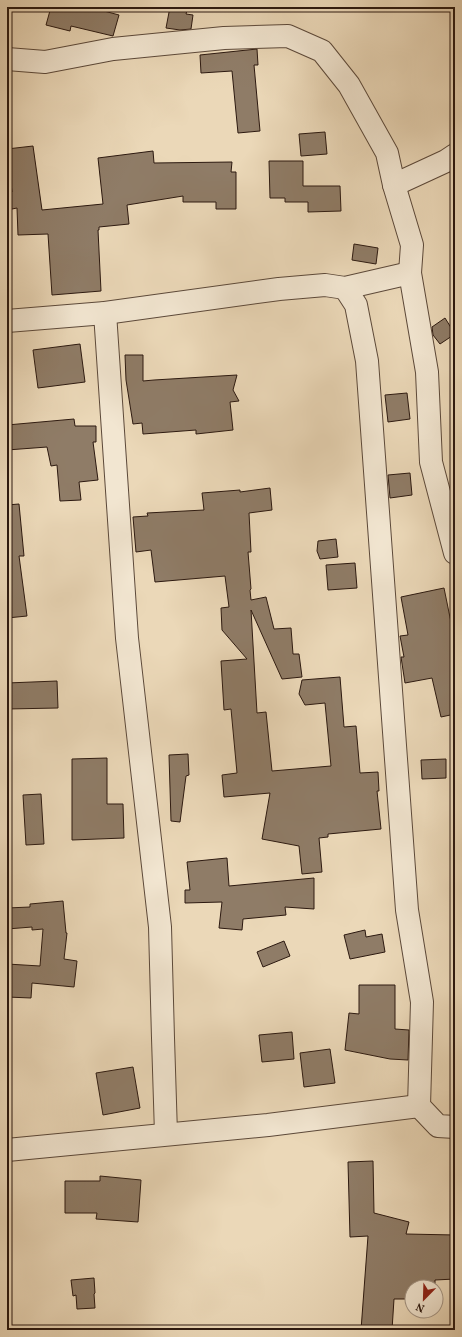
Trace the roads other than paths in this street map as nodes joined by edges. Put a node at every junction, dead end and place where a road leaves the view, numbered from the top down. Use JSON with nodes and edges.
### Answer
{"nodes":[{"id":1,"x":7,"y":59,"type":"edge"},
{"id":2,"x":455,"y":155,"type":"edge"},
{"id":3,"x":394,"y":185,"type":"junction"},
{"id":4,"x":410,"y":273,"type":"junction"},
{"id":5,"x":345,"y":288,"type":"junction"},
{"id":6,"x":105,"y":313,"type":"junction"},
{"id":7,"x":7,"y":321,"type":"edge"},
{"id":8,"x":455,"y":553,"type":"edge"},
{"id":9,"x":419,"y":1106,"type":"junction"},
{"id":10,"x":455,"y":1127,"type":"edge"},
{"id":11,"x":166,"y":1134,"type":"junction"},
{"id":12,"x":7,"y":1150,"type":"edge"}],
"edges":[{"from":1,"to":3,"type":"street"},
{"from":2,"to":3,"type":"street"},
{"from":3,"to":4,"type":"street"},
{"from":4,"to":5,"type":"street"},
{"from":4,"to":8,"type":"street"},
{"from":5,"to":6,"type":"street"},
{"from":5,"to":9,"type":"street"},
{"from":6,"to":7,"type":"street"},
{"from":6,"to":11,"type":"street"},
{"from":9,"to":10,"type":"street"},
{"from":9,"to":11,"type":"street"},
{"from":11,"to":12,"type":"street"}]}
